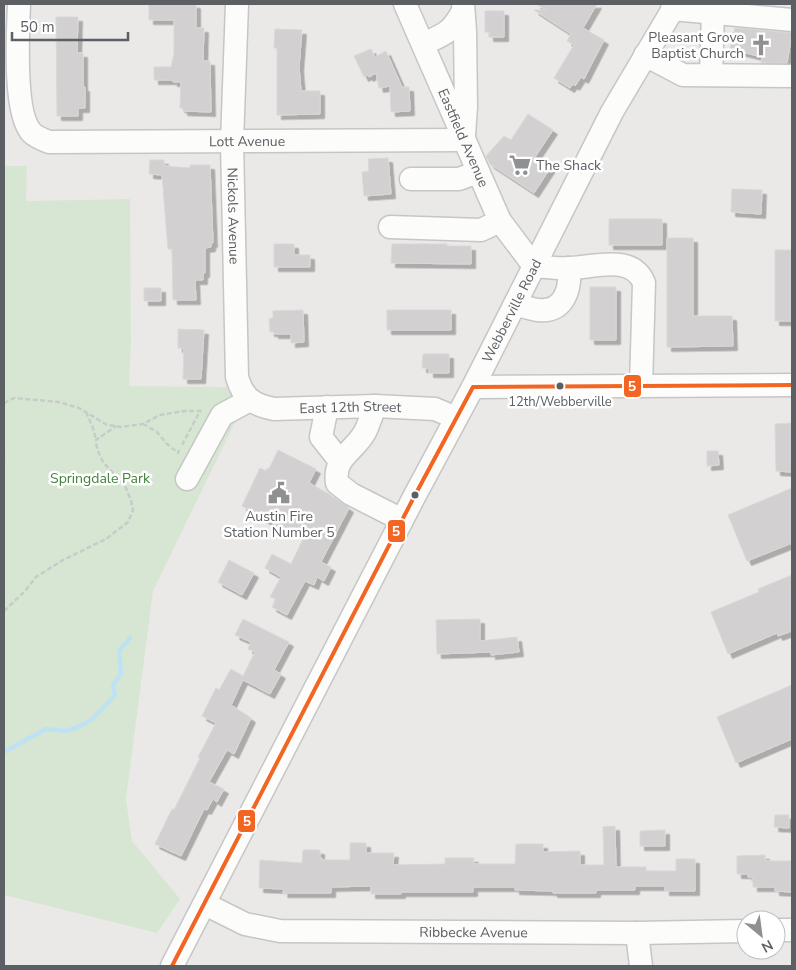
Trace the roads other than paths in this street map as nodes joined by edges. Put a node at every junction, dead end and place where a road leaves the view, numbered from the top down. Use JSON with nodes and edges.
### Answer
{"nodes":[{"id":1,"x":19,"y":4,"type":"edge"},
{"id":2,"x":237,"y":4,"type":"edge"},
{"id":3,"x":405,"y":4,"type":"edge"},
{"id":4,"x":463,"y":7,"type":"edge"},
{"id":5,"x":674,"y":7,"type":"edge"},
{"id":6,"x":713,"y":12,"type":"junction"},
{"id":7,"x":792,"y":20,"type":"edge"},
{"id":8,"x":423,"y":44,"type":"junction"},
{"id":9,"x":645,"y":55,"type":"junction"},
{"id":10,"x":10,"y":60,"type":"edge"},
{"id":11,"x":711,"y":75,"type":"junction"},
{"id":12,"x":792,"y":76,"type":"edge"},
{"id":13,"x":464,"y":140,"type":"junction"},
{"id":14,"x":232,"y":142,"type":"junction"},
{"id":15,"x":478,"y":172,"type":"junction"},
{"id":16,"x":411,"y":179,"type":"dead end"},
{"id":17,"x":500,"y":221,"type":"junction"},
{"id":18,"x":390,"y":227,"type":"dead end"},
{"id":19,"x":534,"y":266,"type":"junction"},
{"id":20,"x":569,"y":268,"type":"junction"},
{"id":21,"x":515,"y":304,"type":"junction"},
{"id":22,"x":792,"y":385,"type":"edge"},
{"id":23,"x":641,"y":386,"type":"junction"},
{"id":24,"x":473,"y":387,"type":"junction"},
{"id":25,"x":248,"y":398,"type":"junction"},
{"id":26,"x":375,"y":406,"type":"junction"},
{"id":27,"x":327,"y":407,"type":"junction"},
{"id":28,"x":456,"y":418,"type":"junction"},
{"id":29,"x":340,"y":461,"type":"junction"},
{"id":30,"x":187,"y":479,"type":"dead end"},
{"id":31,"x":402,"y":520,"type":"junction"},
{"id":32,"x":205,"y":904,"type":"junction"},
{"id":33,"x":736,"y":931,"type":"edge"},
{"id":34,"x":637,"y":933,"type":"junction"},
{"id":35,"x":172,"y":966,"type":"edge"},
{"id":36,"x":641,"y":966,"type":"edge"}],
"edges":[{"from":1,"to":10,"type":"street"},
{"from":2,"to":14,"type":"street","name":"Nickols Avenue"},
{"from":3,"to":8,"type":"street","name":"Eastfield Avenue"},
{"from":4,"to":8,"type":"street"},
{"from":4,"to":13,"type":"street"},
{"from":5,"to":6,"type":"street"},
{"from":5,"to":9,"type":"street","name":"Webberville Road"},
{"from":6,"to":7,"type":"street"},
{"from":6,"to":11,"type":"street"},
{"from":8,"to":13,"type":"street","name":"Eastfield Avenue"},
{"from":9,"to":11,"type":"street"},
{"from":9,"to":19,"type":"street","name":"Webberville Road"},
{"from":10,"to":14,"type":"street","name":"Lott Avenue"},
{"from":11,"to":12,"type":"street"},
{"from":13,"to":14,"type":"street","name":"Lott Avenue"},
{"from":13,"to":15,"type":"street","name":"Eastfield Avenue"},
{"from":14,"to":25,"type":"street","name":"Nickols Avenue"},
{"from":15,"to":16,"type":"street"},
{"from":15,"to":17,"type":"street","name":"Eastfield Avenue"},
{"from":17,"to":18,"type":"street"},
{"from":17,"to":19,"type":"street","name":"Eastfield Avenue"},
{"from":19,"to":20,"type":"street"},
{"from":19,"to":21,"type":"street","name":"Webberville Road"},
{"from":20,"to":21,"type":"street"},
{"from":20,"to":23,"type":"street"},
{"from":21,"to":24,"type":"street","name":"Webberville Road"},
{"from":22,"to":23,"type":"street"},
{"from":23,"to":24,"type":"street"},
{"from":24,"to":28,"type":"street","name":"Webberville Road"},
{"from":25,"to":27,"type":"street","name":"East 12th Street"},
{"from":25,"to":30,"type":"street"},
{"from":26,"to":27,"type":"street","name":"East 12th Street"},
{"from":26,"to":28,"type":"street","name":"East 12th Street"},
{"from":26,"to":29,"type":"street"},
{"from":27,"to":29,"type":"street"},
{"from":28,"to":31,"type":"street","name":"Webberville Road"},
{"from":29,"to":31,"type":"street"},
{"from":31,"to":32,"type":"street","name":"Webberville Road"},
{"from":32,"to":34,"type":"street","name":"Ribbecke Avenue"},
{"from":32,"to":35,"type":"street","name":"Webberville Road"},
{"from":33,"to":34,"type":"street","name":"Ribbecke Avenue"},
{"from":34,"to":36,"type":"street"}]}
